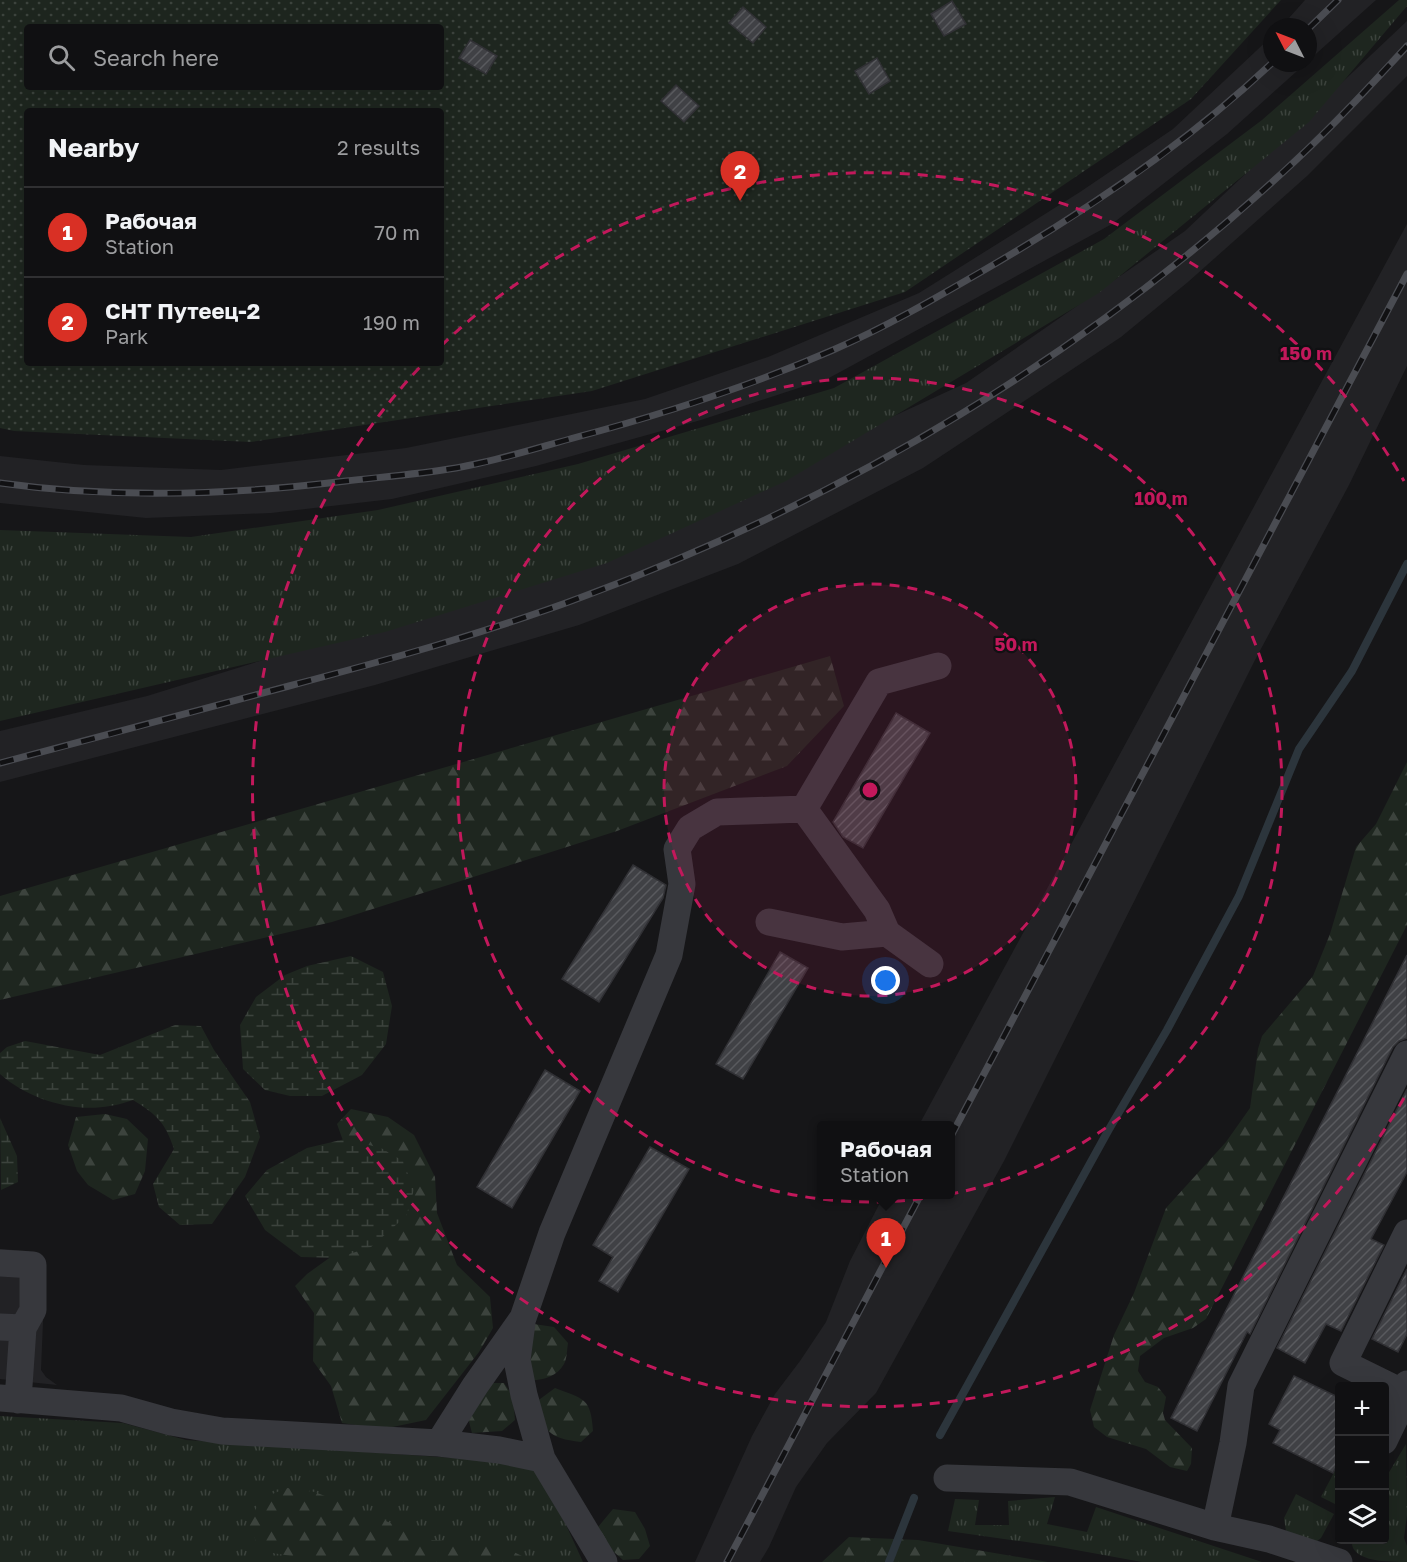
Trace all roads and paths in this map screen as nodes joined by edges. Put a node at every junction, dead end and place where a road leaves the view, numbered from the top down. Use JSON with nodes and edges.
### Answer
{"nodes":[{"id":1,"x":938,"y":666,"type":"dead end"},
{"id":2,"x":804,"y":808,"type":"junction"},
{"id":3,"x":769,"y":922,"type":"dead end"},
{"id":4,"x":887,"y":933,"type":"junction"},
{"id":5,"x":930,"y":964,"type":"dead end"},
{"id":6,"x":1407,"y":1054,"type":"edge"},
{"id":7,"x":1407,"y":1233,"type":"edge"},
{"id":8,"x":0,"y":1263,"type":"edge"},
{"id":9,"x":523,"y":1318,"type":"junction"},
{"id":10,"x":11,"y":1328,"type":"edge"},
{"id":11,"x":1406,"y":1389,"type":"edge"},
{"id":12,"x":9,"y":1399,"type":"edge"},
{"id":13,"x":1386,"y":1436,"type":"edge"},
{"id":14,"x":439,"y":1443,"type":"junction"},
{"id":15,"x":542,"y":1459,"type":"junction"},
{"id":16,"x":947,"y":1478,"type":"dead end"},
{"id":17,"x":1215,"y":1527,"type":"junction"},
{"id":18,"x":1336,"y":1552,"type":"edge"},
{"id":19,"x":604,"y":1562,"type":"edge"}],
"edges":[{"from":1,"to":2,"type":"street"},
{"from":2,"to":4,"type":"street"},
{"from":2,"to":9,"type":"street"},
{"from":3,"to":4,"type":"street"},
{"from":4,"to":5,"type":"street"},
{"from":6,"to":17,"type":"street"},
{"from":7,"to":11,"type":"street"},
{"from":8,"to":10,"type":"street"},
{"from":9,"to":14,"type":"street"},
{"from":9,"to":15,"type":"street"},
{"from":10,"to":12,"type":"street"},
{"from":11,"to":13,"type":"street"},
{"from":12,"to":14,"type":"street"},
{"from":14,"to":15,"type":"street"},
{"from":15,"to":19,"type":"street"},
{"from":16,"to":17,"type":"street"},
{"from":17,"to":18,"type":"street"}]}
